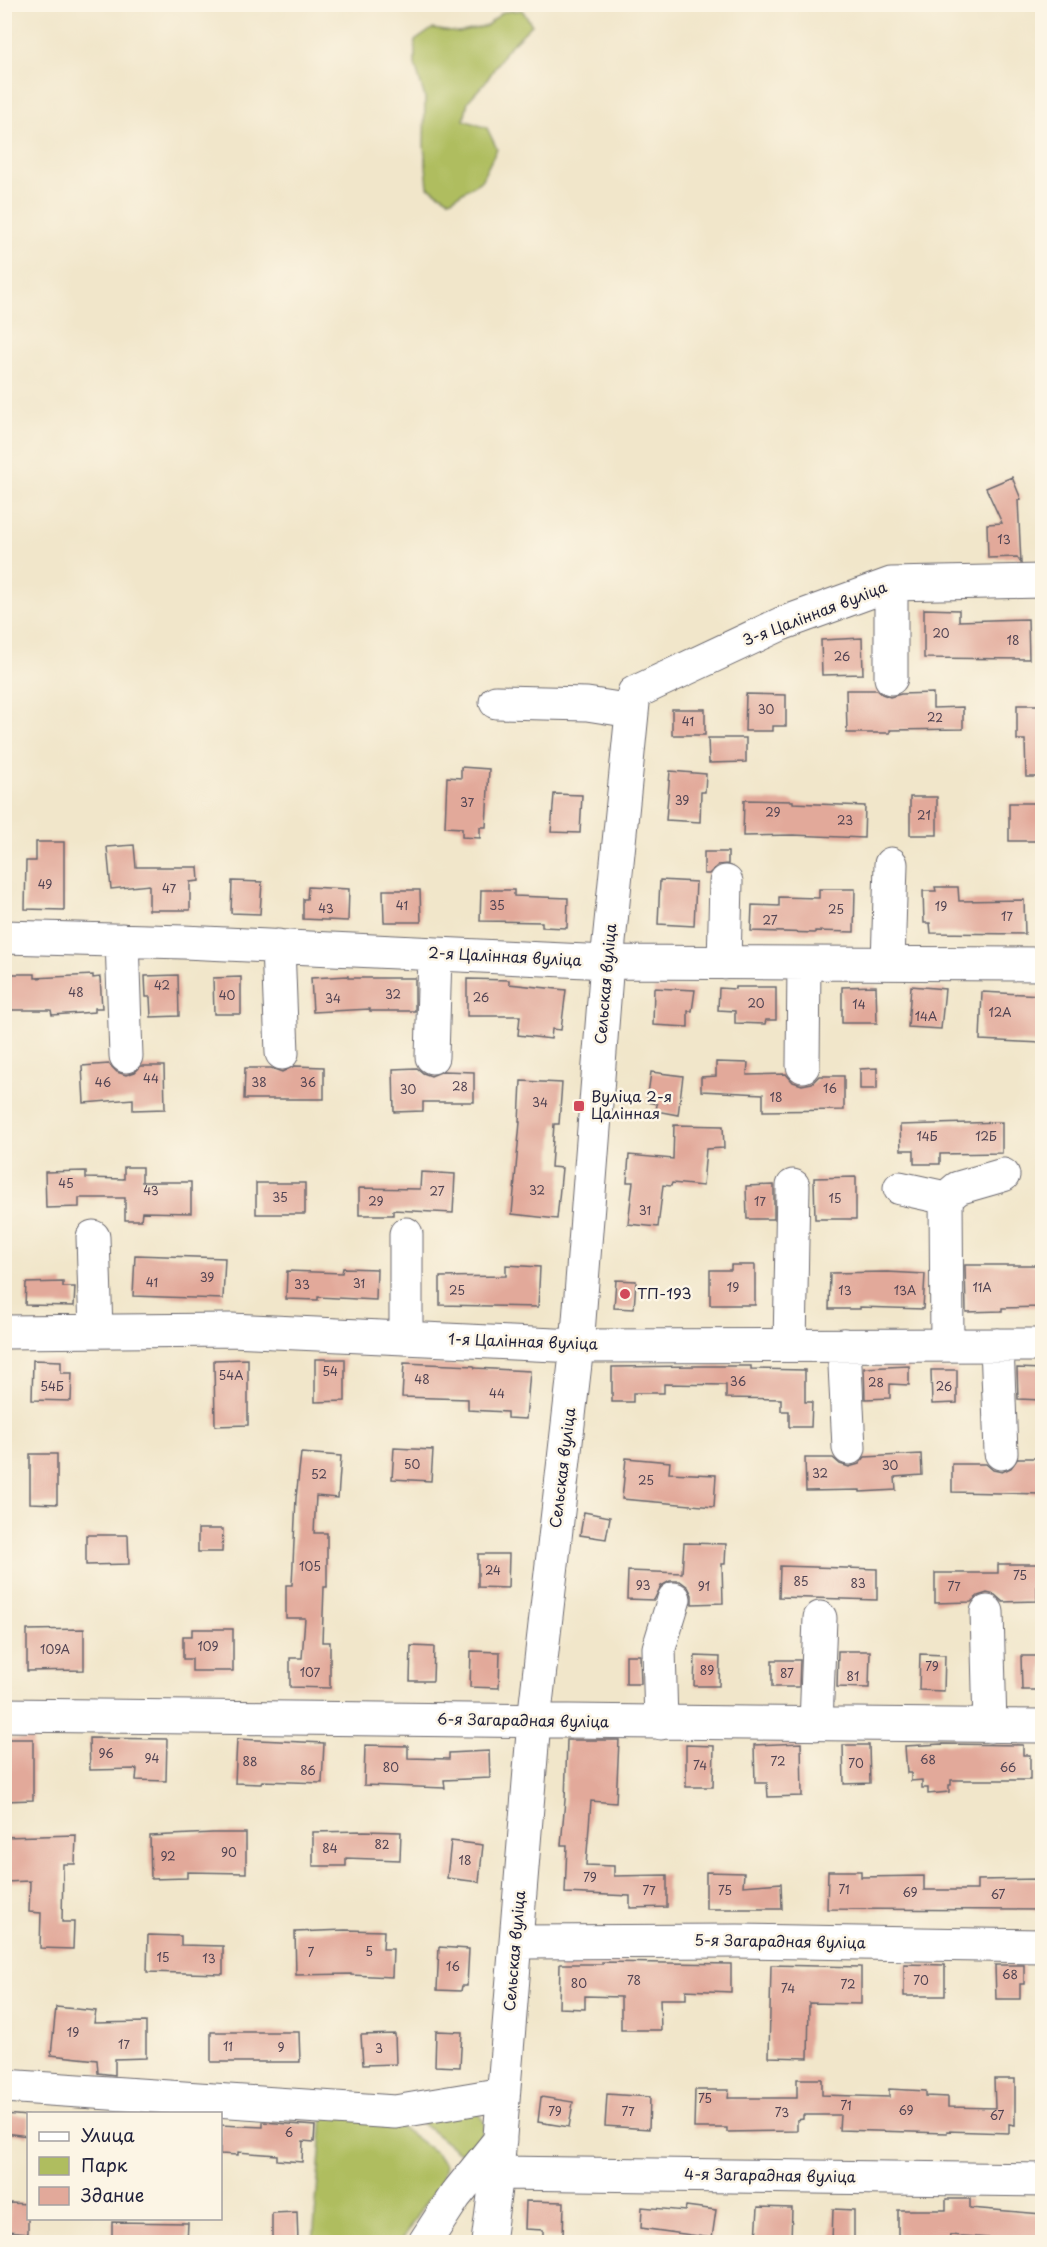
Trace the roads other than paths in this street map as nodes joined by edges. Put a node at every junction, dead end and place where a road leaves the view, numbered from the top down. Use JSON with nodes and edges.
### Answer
{"nodes":[{"id":1,"x":1042,"y":581,"type":"edge"},
{"id":2,"x":891,"y":584,"type":"junction"},
{"id":3,"x":891,"y":678,"type":"dead end"},
{"id":4,"x":496,"y":702,"type":"dead end"},
{"id":5,"x":633,"y":702,"type":"junction"},
{"id":6,"x":891,"y":864,"type":"dead end"},
{"id":7,"x":726,"y":882,"type":"dead end"},
{"id":8,"x":4,"y":938,"type":"edge"},
{"id":9,"x":122,"y":940,"type":"junction"},
{"id":10,"x":278,"y":946,"type":"junction"},
{"id":11,"x":435,"y":954,"type":"junction"},
{"id":12,"x":607,"y":962,"type":"junction"},
{"id":13,"x":724,"y":963,"type":"junction"},
{"id":14,"x":804,"y":963,"type":"junction"},
{"id":15,"x":888,"y":963,"type":"junction"},
{"id":16,"x":1042,"y":964,"type":"edge"},
{"id":17,"x":282,"y":1053,"type":"dead end"},
{"id":18,"x":126,"y":1056,"type":"dead end"},
{"id":19,"x":432,"y":1057,"type":"dead end"},
{"id":20,"x":803,"y":1066,"type":"dead end"},
{"id":21,"x":1003,"y":1175,"type":"dead end"},
{"id":22,"x":793,"y":1185,"type":"dead end"},
{"id":23,"x":900,"y":1188,"type":"dead end"},
{"id":24,"x":946,"y":1198,"type":"junction"},
{"id":25,"x":406,"y":1234,"type":"dead end"},
{"id":26,"x":93,"y":1237,"type":"dead end"},
{"id":27,"x":96,"y":1331,"type":"junction"},
{"id":28,"x":4,"y":1332,"type":"edge"},
{"id":29,"x":406,"y":1337,"type":"junction"},
{"id":30,"x":790,"y":1345,"type":"junction"},
{"id":31,"x":997,"y":1345,"type":"junction"},
{"id":32,"x":1042,"y":1345,"type":"edge"},
{"id":33,"x":577,"y":1346,"type":"junction"},
{"id":34,"x":844,"y":1346,"type":"junction"},
{"id":35,"x":947,"y":1346,"type":"junction"},
{"id":36,"x":849,"y":1448,"type":"dead end"},
{"id":37,"x":1001,"y":1453,"type":"dead end"},
{"id":38,"x":674,"y":1599,"type":"dead end"},
{"id":39,"x":987,"y":1612,"type":"dead end"},
{"id":40,"x":820,"y":1618,"type":"dead end"},
{"id":41,"x":4,"y":1715,"type":"edge"},
{"id":42,"x":534,"y":1722,"type":"junction"},
{"id":43,"x":661,"y":1723,"type":"junction"},
{"id":44,"x":816,"y":1724,"type":"junction"},
{"id":45,"x":990,"y":1726,"type":"junction"},
{"id":46,"x":1042,"y":1726,"type":"edge"},
{"id":47,"x":517,"y":1942,"type":"junction"},
{"id":48,"x":1042,"y":1946,"type":"edge"},
{"id":49,"x":4,"y":2086,"type":"edge"},
{"id":50,"x":503,"y":2094,"type":"junction"},
{"id":51,"x":500,"y":2140,"type":"junction"},
{"id":52,"x":497,"y":2173,"type":"junction"},
{"id":53,"x":1042,"y":2180,"type":"edge"},
{"id":54,"x":425,"y":2242,"type":"edge"},
{"id":55,"x":488,"y":2242,"type":"edge"}],
"edges":[{"from":1,"to":2,"type":"street","name":"3-я Цалінная вуліца"},
{"from":2,"to":3,"type":"street"},
{"from":2,"to":5,"type":"street","name":"3-я Цалінная вуліца"},
{"from":4,"to":5,"type":"street"},
{"from":5,"to":12,"type":"street","name":"Сельская вуліца"},
{"from":6,"to":15,"type":"street"},
{"from":7,"to":13,"type":"street"},
{"from":8,"to":9,"type":"street","name":"2-я Цалінная вуліца"},
{"from":9,"to":10,"type":"street","name":"2-я Цалінная вуліца"},
{"from":9,"to":18,"type":"street"},
{"from":10,"to":11,"type":"street","name":"2-я Цалінная вуліца"},
{"from":10,"to":17,"type":"street"},
{"from":11,"to":12,"type":"street","name":"2-я Цалінная вуліца"},
{"from":11,"to":19,"type":"street"},
{"from":12,"to":13,"type":"street","name":"2-я Цалінная вуліца"},
{"from":12,"to":33,"type":"street","name":"Сельская вуліца"},
{"from":13,"to":14,"type":"street","name":"2-я Цалінная вуліца"},
{"from":14,"to":15,"type":"street","name":"2-я Цалінная вуліца"},
{"from":14,"to":20,"type":"street"},
{"from":15,"to":16,"type":"street","name":"2-я Цалінная вуліца"},
{"from":21,"to":24,"type":"street"},
{"from":22,"to":30,"type":"street"},
{"from":23,"to":24,"type":"street"},
{"from":24,"to":35,"type":"street"},
{"from":25,"to":29,"type":"street"},
{"from":26,"to":27,"type":"street"},
{"from":27,"to":28,"type":"street","name":"1-я Цалінная вуліца"},
{"from":27,"to":29,"type":"street","name":"1-я Цалінная вуліца"},
{"from":29,"to":33,"type":"street","name":"1-я Цалінная вуліца"},
{"from":30,"to":33,"type":"street","name":"1-я Цалінная вуліца"},
{"from":30,"to":34,"type":"street","name":"1-я Цалінная вуліца"},
{"from":31,"to":32,"type":"street","name":"1-я Цалінная вуліца"},
{"from":31,"to":35,"type":"street","name":"1-я Цалінная вуліца"},
{"from":31,"to":37,"type":"street"},
{"from":33,"to":42,"type":"street","name":"Сельская вуліца"},
{"from":34,"to":35,"type":"street","name":"1-я Цалінная вуліца"},
{"from":34,"to":36,"type":"street"},
{"from":38,"to":43,"type":"street"},
{"from":39,"to":45,"type":"street"},
{"from":40,"to":44,"type":"street"},
{"from":41,"to":42,"type":"street","name":"6-я Загарадная вуліца"},
{"from":42,"to":43,"type":"street","name":"6-я Загарадная вуліца"},
{"from":42,"to":47,"type":"street","name":"Сельская вуліца"},
{"from":43,"to":44,"type":"street","name":"6-я Загарадная вуліца"},
{"from":44,"to":45,"type":"street","name":"6-я Загарадная вуліца"},
{"from":45,"to":46,"type":"street","name":"6-я Загарадная вуліца"},
{"from":47,"to":48,"type":"street","name":"5-я Загарадная вуліца"},
{"from":47,"to":50,"type":"street","name":"Сельская вуліца"},
{"from":49,"to":50,"type":"street"},
{"from":50,"to":51,"type":"street","name":"Сельская вуліца"},
{"from":51,"to":52,"type":"street","name":"Сельская вуліца"},
{"from":51,"to":54,"type":"street"},
{"from":52,"to":53,"type":"street","name":"4-я Загарадная вуліца"},
{"from":52,"to":55,"type":"street","name":"Сельская вуліца"}]}
